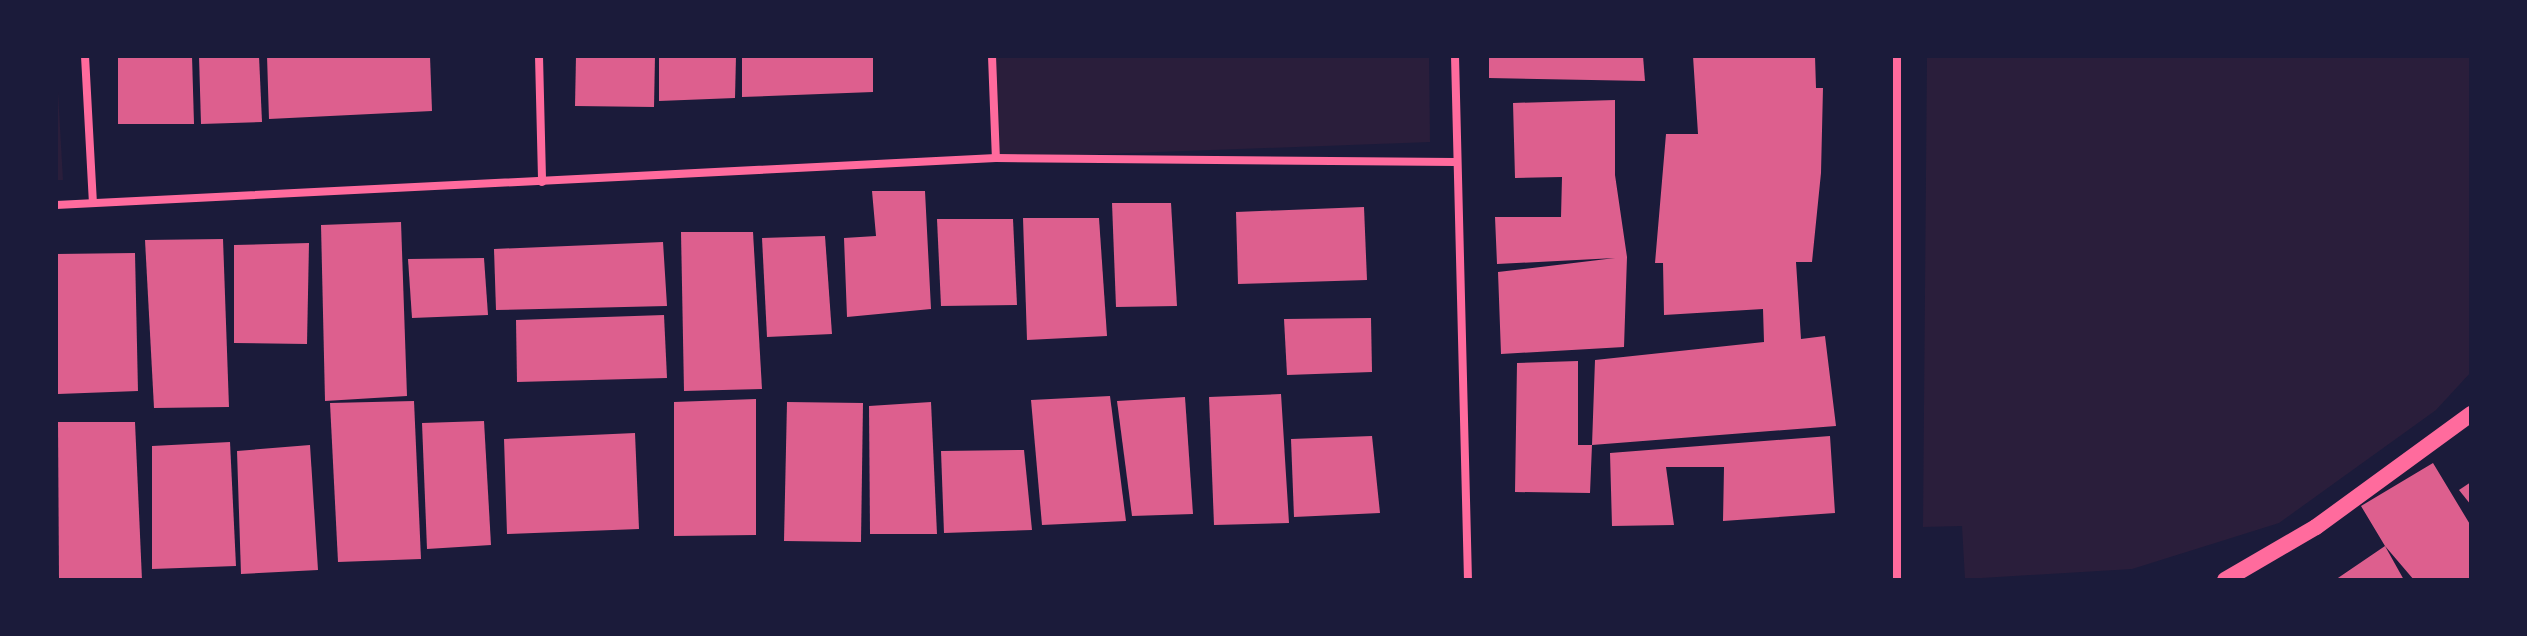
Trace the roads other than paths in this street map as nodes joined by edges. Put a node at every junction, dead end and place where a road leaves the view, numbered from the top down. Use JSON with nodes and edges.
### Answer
{"nodes":[{"id":1,"x":85,"y":56,"type":"edge"},
{"id":2,"x":539,"y":56,"type":"edge"},
{"id":3,"x":992,"y":56,"type":"edge"},
{"id":4,"x":1455,"y":56,"type":"edge"},
{"id":5,"x":1897,"y":56,"type":"edge"},
{"id":6,"x":996,"y":158,"type":"junction"},
{"id":7,"x":1455,"y":162,"type":"junction"},
{"id":8,"x":542,"y":182,"type":"junction"},
{"id":9,"x":93,"y":203,"type":"junction"},
{"id":10,"x":56,"y":205,"type":"edge"},
{"id":11,"x":2471,"y":414,"type":"edge"},
{"id":12,"x":1468,"y":580,"type":"edge"},
{"id":13,"x":1897,"y":580,"type":"edge"},
{"id":14,"x":2225,"y":580,"type":"edge"}],
"edges":[{"from":1,"to":9,"type":"street"},
{"from":2,"to":8,"type":"street"},
{"from":3,"to":6,"type":"street"},
{"from":4,"to":7,"type":"street"},
{"from":5,"to":13,"type":"street"},
{"from":6,"to":7,"type":"street"},
{"from":6,"to":8,"type":"street"},
{"from":7,"to":12,"type":"street"},
{"from":8,"to":9,"type":"street"},
{"from":9,"to":10,"type":"street"},
{"from":11,"to":14,"type":"main road"}]}
